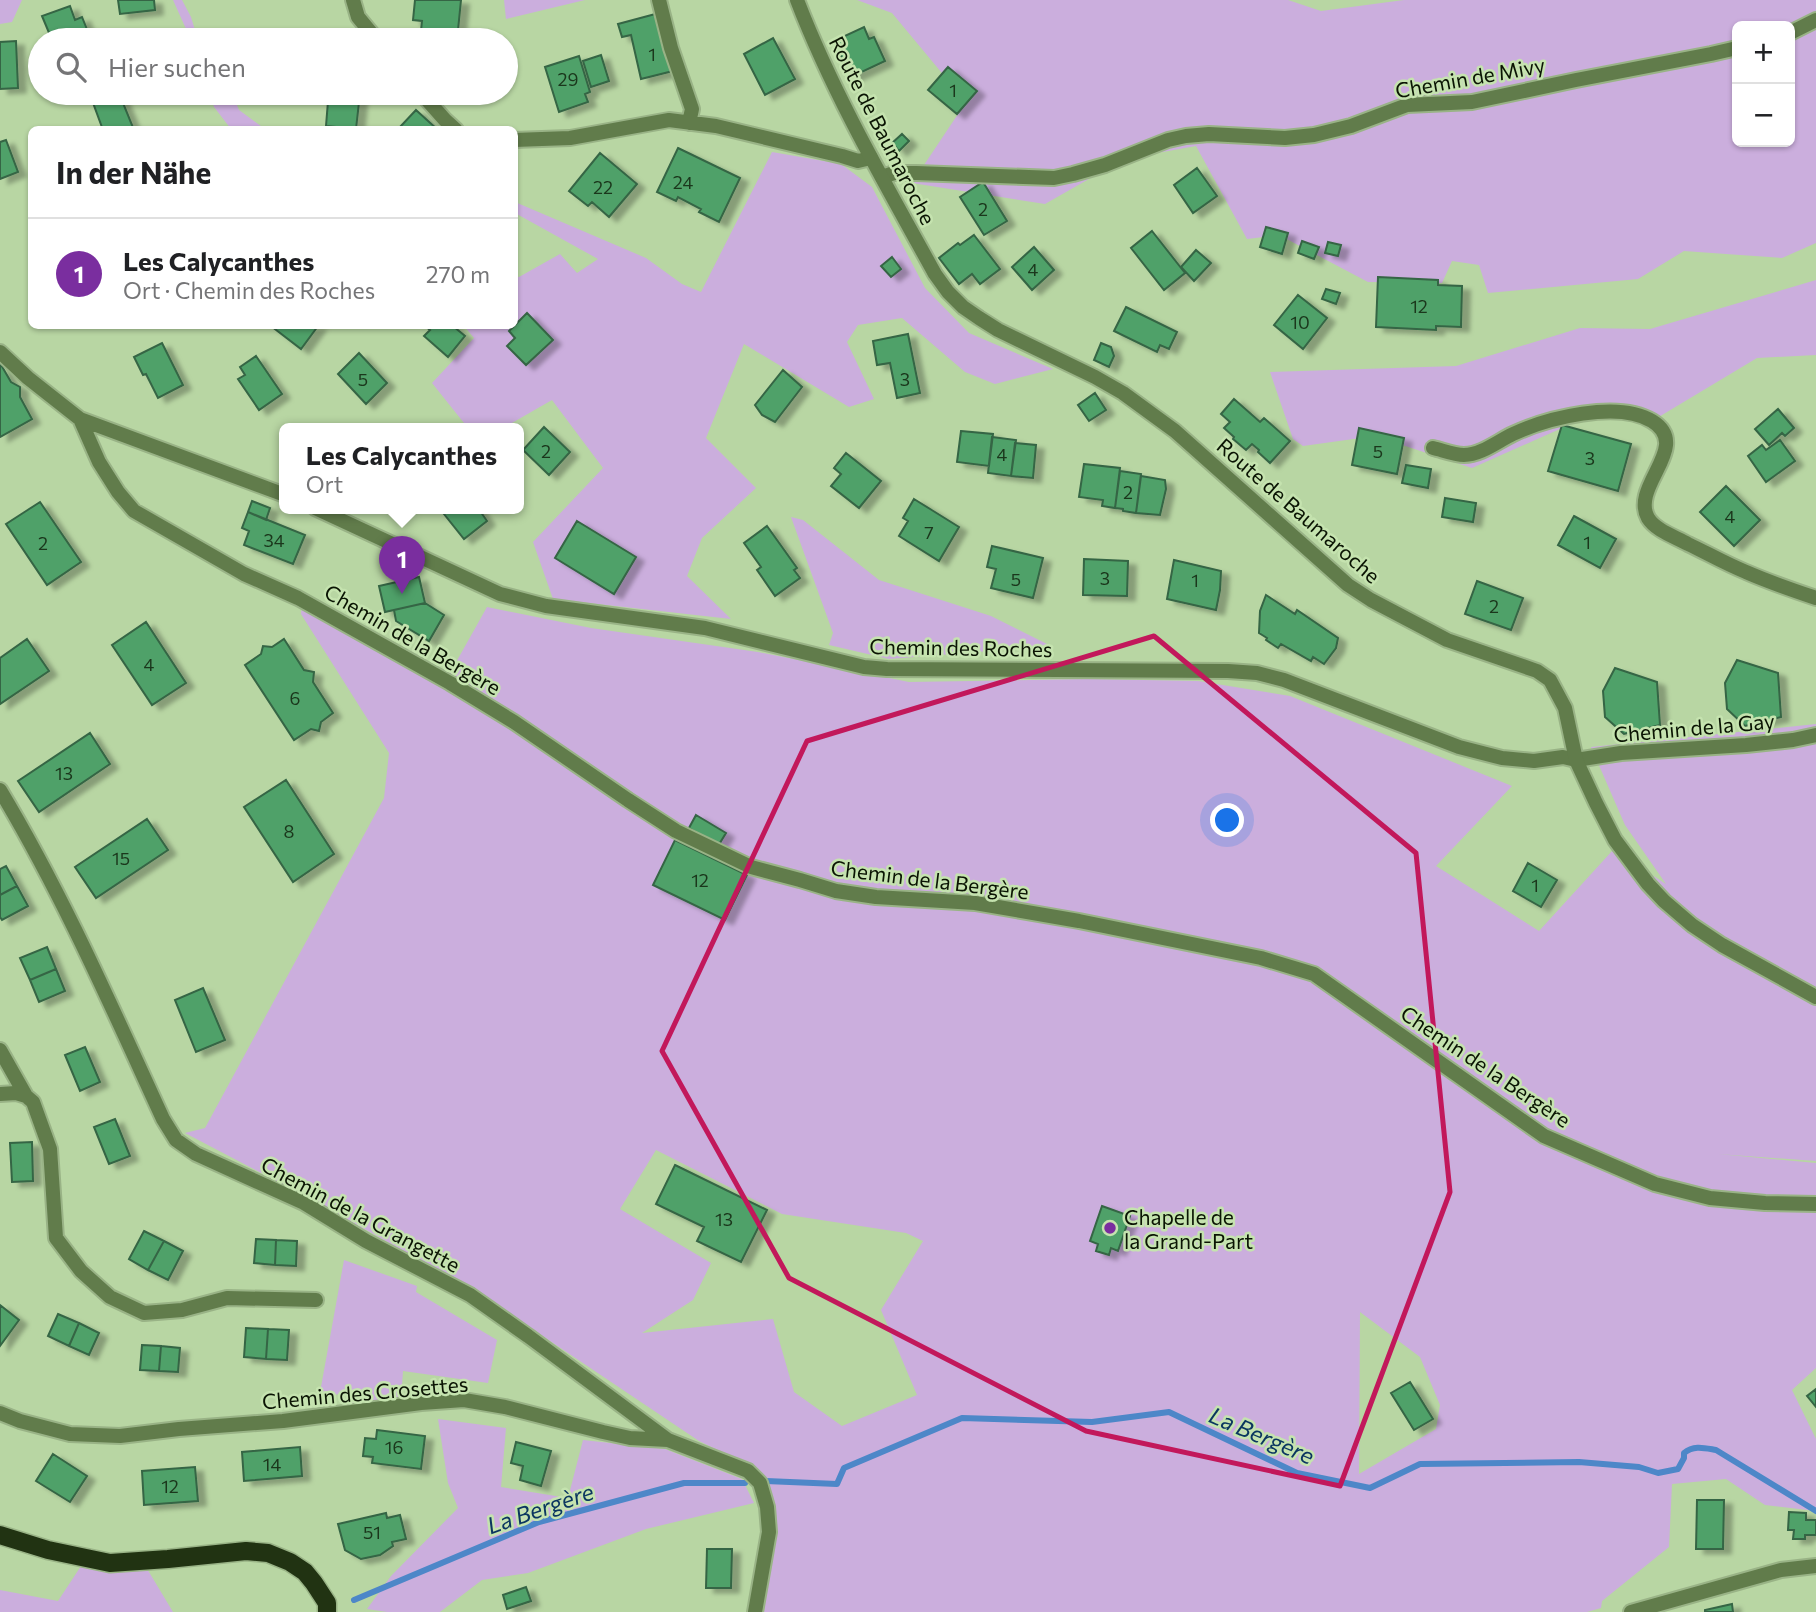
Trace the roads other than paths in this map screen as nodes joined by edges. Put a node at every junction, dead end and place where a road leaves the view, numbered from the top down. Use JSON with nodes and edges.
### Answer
{"nodes":[{"id":1,"x":353,"y":0,"type":"edge"},
{"id":2,"x":659,"y":0,"type":"edge"},
{"id":3,"x":797,"y":0,"type":"edge"},
{"id":4,"x":1816,"y":20,"type":"edge"},
{"id":5,"x":367,"y":28,"type":"edge"},
{"id":6,"x":1795,"y":30,"type":"edge"},
{"id":7,"x":1732,"y":49,"type":"edge"},
{"id":8,"x":432,"y":105,"type":"edge"},
{"id":9,"x":689,"y":123,"type":"junction"},
{"id":10,"x":452,"y":126,"type":"edge"},
{"id":11,"x":518,"y":140,"type":"edge"},
{"id":12,"x":871,"y":158,"type":"junction"},
{"id":13,"x":882,"y":177,"type":"junction"},
{"id":14,"x":0,"y":352,"type":"edge"},
{"id":15,"x":80,"y":419,"type":"junction"},
{"id":16,"x":1433,"y":448,"type":"dead end"},
{"id":17,"x":279,"y":493,"type":"edge"},
{"id":18,"x":328,"y":514,"type":"edge"},
{"id":19,"x":1816,"y":598,"type":"edge"},
{"id":20,"x":1816,"y":735,"type":"edge"},
{"id":21,"x":1576,"y":760,"type":"junction"},
{"id":22,"x":0,"y":790,"type":"edge"},
{"id":23,"x":1816,"y":997,"type":"edge"},
{"id":24,"x":0,"y":1050,"type":"edge"},
{"id":25,"x":0,"y":1094,"type":"edge"},
{"id":26,"x":26,"y":1096,"type":"junction"},
{"id":27,"x":1816,"y":1204,"type":"edge"},
{"id":28,"x":316,"y":1300,"type":"dead end"},
{"id":29,"x":0,"y":1413,"type":"edge"},
{"id":30,"x":668,"y":1440,"type":"junction"},
{"id":31,"x":0,"y":1535,"type":"edge"},
{"id":32,"x":1816,"y":1566,"type":"edge"},
{"id":33,"x":327,"y":1612,"type":"edge"},
{"id":34,"x":755,"y":1612,"type":"edge"},
{"id":35,"x":1630,"y":1612,"type":"edge"}],
"edges":[{"from":1,"to":5,"type":"street"},
{"from":2,"to":9,"type":"street"},
{"from":3,"to":12,"type":"street","name":"Route de Baumaroche"},
{"from":4,"to":6,"type":"street"},
{"from":7,"to":13,"type":"street","name":"Chemin de Mivy"},
{"from":8,"to":10,"type":"street"},
{"from":9,"to":11,"type":"street"},
{"from":9,"to":12,"type":"street"},
{"from":12,"to":13,"type":"street","name":"Route de Baumaroche"},
{"from":13,"to":21,"type":"street","name":"Route de Baumaroche"},
{"from":14,"to":15,"type":"street"},
{"from":15,"to":17,"type":"street"},
{"from":15,"to":27,"type":"street","name":"Chemin de la Bergère"},
{"from":16,"to":19,"type":"street"},
{"from":18,"to":21,"type":"street","name":"Chemin des Roches"},
{"from":20,"to":21,"type":"street","name":"Chemin de la Gay"},
{"from":21,"to":23,"type":"street","name":"Route de Baumaroche"},
{"from":22,"to":30,"type":"street","name":"Chemin de la Grangette"},
{"from":24,"to":26,"type":"street"},
{"from":25,"to":26,"type":"street"},
{"from":26,"to":28,"type":"street"},
{"from":29,"to":30,"type":"street","name":"Chemin des Crosettes"},
{"from":30,"to":34,"type":"street","name":"Chemin des Crosettes"},
{"from":31,"to":33,"type":"main road"},
{"from":32,"to":35,"type":"street"}]}
